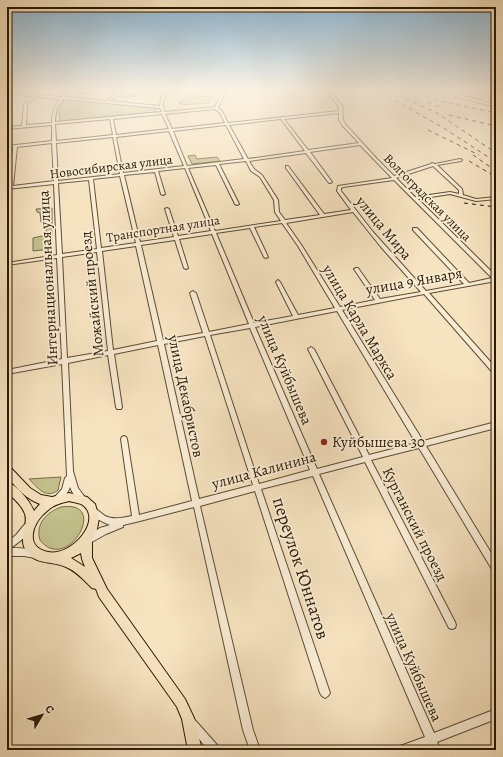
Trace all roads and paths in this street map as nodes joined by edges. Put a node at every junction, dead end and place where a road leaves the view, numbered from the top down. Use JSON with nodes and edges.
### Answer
{"nodes":[{"id":1,"x":49,"y":124,"type":"edge"},
{"id":2,"x":54,"y":124,"type":"edge"},
{"id":3,"x":112,"y":124,"type":"edge"},
{"id":4,"x":168,"y":124,"type":"edge"},
{"id":5,"x":223,"y":124,"type":"edge"},
{"id":6,"x":226,"y":124,"type":"edge"},
{"id":7,"x":286,"y":124,"type":"edge"},
{"id":8,"x":344,"y":124,"type":"edge"},
{"id":9,"x":24,"y":126,"type":"joint"},
{"id":10,"x":7,"y":128,"type":"edge"},
{"id":11,"x":171,"y":130,"type":"junction"},
{"id":12,"x":113,"y":136,"type":"junction"},
{"id":13,"x":54,"y":142,"type":"junction"},
{"id":14,"x":361,"y":144,"type":"junction"},
{"id":15,"x":15,"y":147,"type":"junction"},
{"id":16,"x":7,"y":148,"type":"edge"},
{"id":17,"x":306,"y":152,"type":"junction"},
{"id":18,"x":247,"y":160,"type":"junction"},
{"id":19,"x":460,"y":160,"type":"dead end"},
{"id":20,"x":217,"y":164,"type":"junction"},
{"id":21,"x":433,"y":164,"type":"junction"},
{"id":22,"x":186,"y":167,"type":"junction"},
{"id":23,"x":287,"y":167,"type":"dead end"},
{"id":24,"x":156,"y":170,"type":"junction"},
{"id":25,"x":122,"y":174,"type":"junction"},
{"id":26,"x":91,"y":178,"type":"junction"},
{"id":27,"x":394,"y":178,"type":"junction"},
{"id":28,"x":56,"y":182,"type":"junction"},
{"id":29,"x":330,"y":182,"type":"dead end"},
{"id":30,"x":9,"y":188,"type":"edge"},
{"id":31,"x":163,"y":194,"type":"dead end"},
{"id":32,"x":461,"y":195,"type":"junction"},
{"id":33,"x":415,"y":198,"type":"junction"},
{"id":34,"x":496,"y":198,"type":"edge"},
{"id":35,"x":237,"y":204,"type":"dead end"},
{"id":36,"x":166,"y":209,"type":"dead end"},
{"id":37,"x":353,"y":211,"type":"junction"},
{"id":38,"x":323,"y":216,"type":"junction"},
{"id":39,"x":285,"y":222,"type":"junction"},
{"id":40,"x":251,"y":226,"type":"junction"},
{"id":41,"x":415,"y":229,"type":"dead end"},
{"id":42,"x":214,"y":232,"type":"junction"},
{"id":43,"x":176,"y":238,"type":"junction"},
{"id":44,"x":139,"y":244,"type":"junction"},
{"id":45,"x":100,"y":249,"type":"junction"},
{"id":46,"x":59,"y":256,"type":"junction"},
{"id":47,"x":266,"y":257,"type":"dead end"},
{"id":48,"x":7,"y":264,"type":"edge"},
{"id":49,"x":186,"y":268,"type":"dead end"},
{"id":50,"x":356,"y":270,"type":"dead end"},
{"id":51,"x":496,"y":279,"type":"edge"},
{"id":52,"x":278,"y":282,"type":"dead end"},
{"id":53,"x":468,"y":285,"type":"junction"},
{"id":54,"x":193,"y":293,"type":"dead end"},
{"id":55,"x":424,"y":293,"type":"junction"},
{"id":56,"x":378,"y":301,"type":"junction"},
{"id":57,"x":337,"y":309,"type":"junction"},
{"id":58,"x":296,"y":317,"type":"junction"},
{"id":59,"x":252,"y":326,"type":"junction"},
{"id":60,"x":206,"y":334,"type":"junction"},
{"id":61,"x":161,"y":343,"type":"junction"},
{"id":62,"x":311,"y":349,"type":"dead end"},
{"id":63,"x":111,"y":354,"type":"junction"},
{"id":64,"x":65,"y":362,"type":"junction"},
{"id":65,"x":7,"y":372,"type":"edge"},
{"id":66,"x":496,"y":372,"type":"edge"},
{"id":67,"x":119,"y":407,"type":"dead end"},
{"id":68,"x":496,"y":425,"type":"edge"},
{"id":69,"x":124,"y":439,"type":"dead end"},
{"id":70,"x":419,"y":444,"type":"junction"},
{"id":71,"x":366,"y":458,"type":"junction"},
{"id":72,"x":7,"y":470,"type":"edge"},
{"id":73,"x":314,"y":472,"type":"junction"},
{"id":74,"x":70,"y":473,"type":"junction"},
{"id":75,"x":7,"y":486,"type":"edge"},
{"id":76,"x":258,"y":487,"type":"junction"},
{"id":77,"x":54,"y":500,"type":"junction"},
{"id":78,"x":196,"y":502,"type":"junction"},
{"id":79,"x":87,"y":504,"type":"junction"},
{"id":80,"x":135,"y":519,"type":"junction"},
{"id":81,"x":30,"y":524,"type":"junction"},
{"id":82,"x":87,"y":540,"type":"junction"},
{"id":83,"x":7,"y":546,"type":"edge"},
{"id":84,"x":7,"y":552,"type":"edge"},
{"id":85,"x":48,"y":558,"type":"junction"},
{"id":86,"x":496,"y":568,"type":"edge"},
{"id":87,"x":103,"y":592,"type":"junction"},
{"id":88,"x":452,"y":625,"type":"dead end"},
{"id":89,"x":325,"y":693,"type":"dead end"},
{"id":90,"x":496,"y":714,"type":"edge"},
{"id":91,"x":188,"y":718,"type":"junction"},
{"id":92,"x":432,"y":739,"type":"junction"},
{"id":93,"x":195,"y":750,"type":"edge"},
{"id":94,"x":214,"y":750,"type":"edge"},
{"id":95,"x":255,"y":750,"type":"edge"},
{"id":96,"x":404,"y":750,"type":"edge"},
{"id":97,"x":436,"y":750,"type":"edge"}],
"edges":[{"from":1,"to":9,"type":"street"},
{"from":2,"to":13,"type":"street","name":"Интернациональная улица"},
{"from":3,"to":12,"type":"street","name":"улица Декабристов"},
{"from":4,"to":11,"type":"street","name":"улица Куйбышева"},
{"from":5,"to":11,"type":"street"},
{"from":6,"to":18,"type":"street","name":"улица Карла Маркса"},
{"from":7,"to":17,"type":"street"},
{"from":8,"to":14,"type":"street","name":"Волгоградская улица"},
{"from":9,"to":10,"type":"street"},
{"from":11,"to":12,"type":"street"},
{"from":11,"to":22,"type":"street","name":"улица Куйбышева"},
{"from":12,"to":13,"type":"street"},
{"from":12,"to":25,"type":"street","name":"улица Декабристов"},
{"from":13,"to":15,"type":"street"},
{"from":13,"to":28,"type":"street","name":"Интернациональная улица"},
{"from":14,"to":17,"type":"street","name":"Новосибирская улица"},
{"from":14,"to":27,"type":"street","name":"Волгоградская улица"},
{"from":15,"to":16,"type":"street"},
{"from":15,"to":30,"type":"street"},
{"from":17,"to":18,"type":"street","name":"Новосибирская улица"},
{"from":17,"to":29,"type":"street"},
{"from":18,"to":20,"type":"street","name":"Новосибирская улица"},
{"from":18,"to":39,"type":"street","name":"улица Карла Маркса"},
{"from":19,"to":21,"type":"street"},
{"from":20,"to":22,"type":"street","name":"Новосибирская улица"},
{"from":20,"to":35,"type":"street"},
{"from":21,"to":27,"type":"street"},
{"from":21,"to":32,"type":"street"},
{"from":22,"to":24,"type":"street","name":"Новосибирская улица"},
{"from":22,"to":42,"type":"street","name":"улица Куйбышева"},
{"from":23,"to":38,"type":"street"},
{"from":24,"to":25,"type":"street","name":"Новосибирская улица"},
{"from":24,"to":31,"type":"street"},
{"from":25,"to":26,"type":"street","name":"Новосибирская улица"},
{"from":25,"to":44,"type":"street","name":"улица Декабристов"},
{"from":26,"to":28,"type":"street","name":"Новосибирская улица"},
{"from":26,"to":45,"type":"street","name":"Можайский проезд"},
{"from":27,"to":33,"type":"street","name":"Волгоградская улица"},
{"from":27,"to":37,"type":"street","name":"улица Мира"},
{"from":28,"to":30,"type":"street","name":"Новосибирская улица"},
{"from":28,"to":46,"type":"street","name":"Интернациональная улица"},
{"from":32,"to":33,"type":"street"},
{"from":32,"to":34,"type":"street"},
{"from":33,"to":51,"type":"street","name":"Волгоградская улица"},
{"from":36,"to":43,"type":"street"},
{"from":37,"to":38,"type":"street","name":"Транспортная улица"},
{"from":37,"to":55,"type":"street","name":"улица Мира"},
{"from":38,"to":39,"type":"street","name":"Транспортная улица"},
{"from":39,"to":40,"type":"street","name":"Транспортная улица"},
{"from":39,"to":57,"type":"street","name":"улица Карла Маркса"},
{"from":40,"to":42,"type":"street","name":"Транспортная улица"},
{"from":40,"to":47,"type":"street"},
{"from":41,"to":53,"type":"street"},
{"from":42,"to":43,"type":"street","name":"Транспортная улица"},
{"from":42,"to":59,"type":"street","name":"улица Куйбышева"},
{"from":43,"to":44,"type":"street","name":"Транспортная улица"},
{"from":43,"to":49,"type":"street"},
{"from":44,"to":45,"type":"street","name":"Транспортная улица"},
{"from":44,"to":61,"type":"street","name":"улица Декабристов"},
{"from":45,"to":46,"type":"street","name":"Транспортная улица"},
{"from":45,"to":63,"type":"street","name":"Можайский проезд"},
{"from":46,"to":48,"type":"street","name":"Транспортная улица"},
{"from":46,"to":64,"type":"street","name":"Интернациональная улица"},
{"from":50,"to":56,"type":"street"},
{"from":51,"to":53,"type":"street","name":"улица 9 Января"},
{"from":52,"to":58,"type":"street"},
{"from":53,"to":55,"type":"street","name":"улица 9 Января"},
{"from":54,"to":60,"type":"street","name":"переулок Юннатов"},
{"from":55,"to":56,"type":"street","name":"улица 9 Января"},
{"from":55,"to":66,"type":"street","name":"улица Мира"},
{"from":56,"to":57,"type":"street","name":"улица 9 Января"},
{"from":57,"to":58,"type":"street","name":"улица 9 Января"},
{"from":57,"to":70,"type":"street","name":"улица Карла Маркса"},
{"from":58,"to":59,"type":"street","name":"улица 9 Января"},
{"from":59,"to":60,"type":"street","name":"улица 9 Января"},
{"from":59,"to":73,"type":"street","name":"улица Куйбышева"},
{"from":60,"to":61,"type":"street","name":"улица 9 Января"},
{"from":60,"to":76,"type":"street","name":"переулок Юннатов"},
{"from":61,"to":63,"type":"street","name":"улица 9 Января"},
{"from":61,"to":78,"type":"street","name":"улица Декабристов"},
{"from":62,"to":71,"type":"street","name":"Курганский проезд"},
{"from":63,"to":64,"type":"street","name":"улица 9 Января"},
{"from":63,"to":67,"type":"street","name":"Можайский проезд"},
{"from":64,"to":65,"type":"street","name":"улица 9 Января"},
{"from":64,"to":74,"type":"street","name":"Интернациональная улица"},
{"from":68,"to":70,"type":"street","name":"улица Калинина"},
{"from":69,"to":80,"type":"street"},
{"from":70,"to":71,"type":"street","name":"улица Калинина"},
{"from":70,"to":86,"type":"street","name":"улица Карла Маркса"},
{"from":71,"to":73,"type":"street","name":"улица Калинина"},
{"from":71,"to":88,"type":"street","name":"Курганский проезд"},
{"from":72,"to":77,"type":"main road"},
{"from":73,"to":76,"type":"street","name":"улица Калинина"},
{"from":73,"to":92,"type":"street","name":"улица Куйбышева"},
{"from":74,"to":77,"type":"street","name":"Интернациональная улица"},
{"from":74,"to":79,"type":"street","name":"Интернациональная улица"},
{"from":75,"to":81,"type":"main road"},
{"from":76,"to":78,"type":"street","name":"улица Калинина"},
{"from":76,"to":89,"type":"street","name":"переулок Юннатов"},
{"from":77,"to":79,"type":"main road"},
{"from":77,"to":81,"type":"main road"},
{"from":78,"to":80,"type":"street","name":"улица Калинина"},
{"from":78,"to":95,"type":"street","name":"улица Декабристов"},
{"from":79,"to":80,"type":"street","name":"улица Калинина"},
{"from":79,"to":82,"type":"main road"},
{"from":80,"to":82,"type":"street","name":"улица Калинина"},
{"from":81,"to":83,"type":"street"},
{"from":81,"to":85,"type":"main road"},
{"from":82,"to":85,"type":"main road"},
{"from":82,"to":87,"type":"main road"},
{"from":84,"to":85,"type":"street"},
{"from":85,"to":87,"type":"main road"},
{"from":87,"to":91,"type":"main road"},
{"from":90,"to":92,"type":"street"},
{"from":91,"to":93,"type":"main road"},
{"from":91,"to":94,"type":"street"},
{"from":92,"to":96,"type":"street"},
{"from":92,"to":97,"type":"street","name":"улица Куйбышева"}]}
